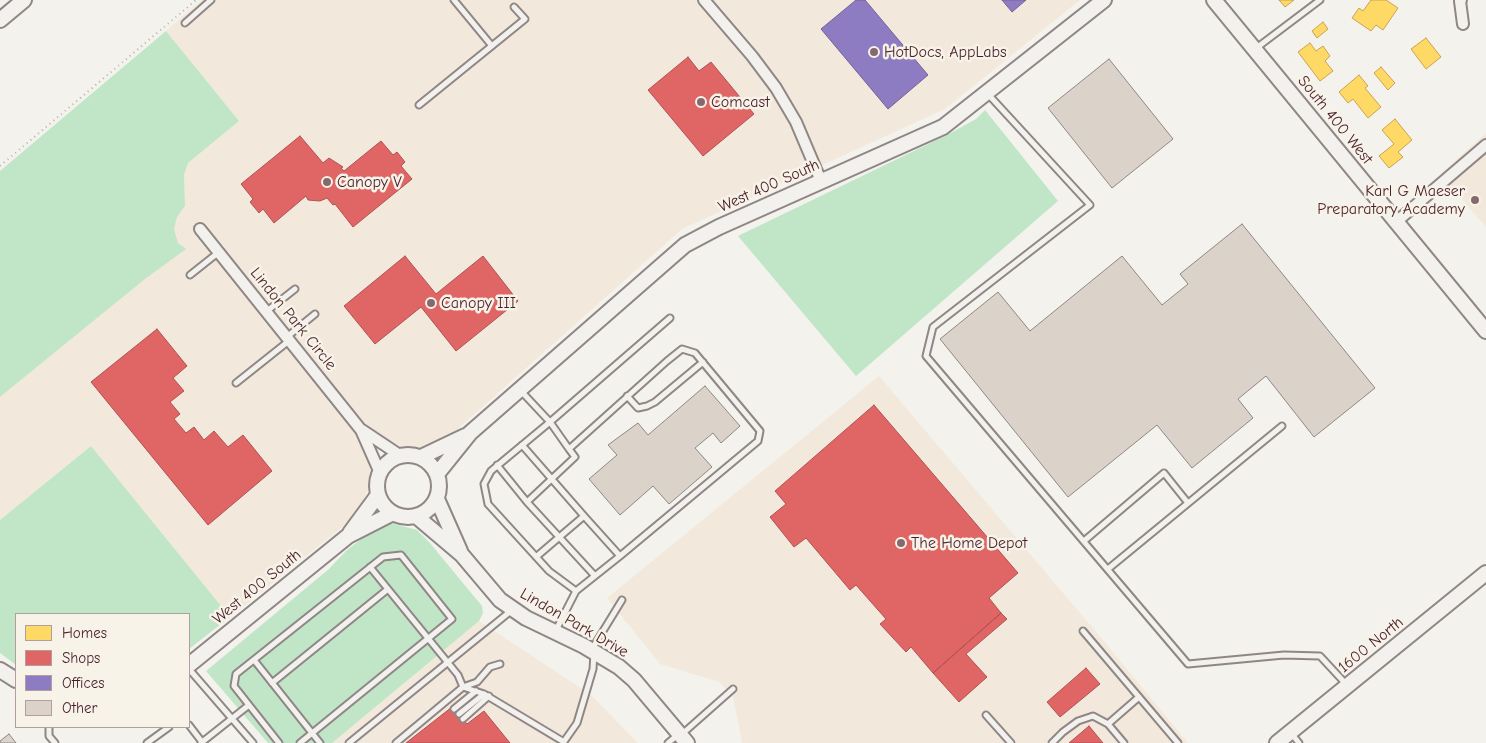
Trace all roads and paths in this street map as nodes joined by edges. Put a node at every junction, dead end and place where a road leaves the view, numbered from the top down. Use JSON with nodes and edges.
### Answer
{"nodes":[{"id":1,"x":24,"y":0,"type":"edge"},
{"id":2,"x":196,"y":0,"type":"edge"},
{"id":3,"x":211,"y":0,"type":"edge"},
{"id":4,"x":454,"y":0,"type":"edge"},
{"id":5,"x":704,"y":0,"type":"edge"},
{"id":6,"x":1104,"y":0,"type":"edge"},
{"id":7,"x":1214,"y":0,"type":"edge"},
{"id":8,"x":1320,"y":0,"type":"edge"},
{"id":9,"x":1462,"y":0,"type":"edge"},
{"id":10,"x":514,"y":8,"type":"dead end"},
{"id":11,"x":0,"y":20,"type":"edge"},
{"id":12,"x":185,"y":23,"type":"dead end"},
{"id":13,"x":1463,"y":24,"type":"dead end"},
{"id":14,"x":492,"y":46,"type":"junction"},
{"id":15,"x":1255,"y":49,"type":"junction"},
{"id":16,"x":986,"y":93,"type":"junction"},
{"id":17,"x":419,"y":105,"type":"dead end"},
{"id":18,"x":1486,"y":145,"type":"edge"},
{"id":19,"x":0,"y":166,"type":"edge"},
{"id":20,"x":820,"y":181,"type":"junction"},
{"id":21,"x":1396,"y":222,"type":"junction"},
{"id":22,"x":200,"y":229,"type":"dead end"},
{"id":23,"x":219,"y":252,"type":"junction"},
{"id":24,"x":190,"y":275,"type":"dead end"},
{"id":25,"x":295,"y":289,"type":"dead end"},
{"id":26,"x":267,"y":311,"type":"junction"},
{"id":27,"x":315,"y":314,"type":"dead end"},
{"id":28,"x":670,"y":318,"type":"dead end"},
{"id":29,"x":1486,"y":331,"type":"edge"},
{"id":30,"x":289,"y":338,"type":"junction"},
{"id":31,"x":703,"y":362,"type":"junction"},
{"id":32,"x":236,"y":383,"type":"dead end"},
{"id":33,"x":519,"y":390,"type":"junction"},
{"id":34,"x":627,"y":396,"type":"junction"},
{"id":35,"x":550,"y":422,"type":"junction"},
{"id":36,"x":1282,"y":426,"type":"dead end"},
{"id":37,"x":361,"y":430,"type":"junction"},
{"id":38,"x":470,"y":433,"type":"junction"},
{"id":39,"x":522,"y":445,"type":"junction"},
{"id":40,"x":569,"y":449,"type":"junction"},
{"id":41,"x":401,"y":456,"type":"junction"},
{"id":42,"x":421,"y":457,"type":"junction"},
{"id":43,"x":497,"y":465,"type":"junction"},
{"id":44,"x":380,"y":473,"type":"junction"},
{"id":45,"x":438,"y":474,"type":"junction"},
{"id":46,"x":552,"y":479,"type":"junction"},
{"id":47,"x":378,"y":495,"type":"junction"},
{"id":48,"x":437,"y":499,"type":"junction"},
{"id":49,"x":527,"y":502,"type":"junction"},
{"id":50,"x":1188,"y":503,"type":"junction"},
{"id":51,"x":393,"y":513,"type":"junction"},
{"id":52,"x":416,"y":516,"type":"junction"},
{"id":53,"x":584,"y":516,"type":"junction"},
{"id":54,"x":348,"y":536,"type":"junction"},
{"id":55,"x":559,"y":537,"type":"junction"},
{"id":56,"x":1084,"y":541,"type":"junction"},
{"id":57,"x":462,"y":555,"type":"junction"},
{"id":58,"x":620,"y":556,"type":"junction"},
{"id":59,"x":536,"y":557,"type":"junction"},
{"id":60,"x":370,"y":567,"type":"junction"},
{"id":61,"x":1108,"y":569,"type":"junction"},
{"id":62,"x":1486,"y":573,"type":"edge"},
{"id":63,"x":595,"y":576,"type":"junction"},
{"id":64,"x":388,"y":589,"type":"junction"},
{"id":65,"x":576,"y":590,"type":"junction"},
{"id":66,"x":622,"y":600,"type":"dead end"},
{"id":67,"x":513,"y":609,"type":"junction"},
{"id":68,"x":1083,"y":631,"type":"dead end"},
{"id":69,"x":554,"y":633,"type":"junction"},
{"id":70,"x":428,"y":639,"type":"junction"},
{"id":71,"x":593,"y":651,"type":"junction"},
{"id":72,"x":254,"y":660,"type":"junction"},
{"id":73,"x":447,"y":663,"type":"junction"},
{"id":74,"x":500,"y":664,"type":"dead end"},
{"id":75,"x":190,"y":666,"type":"edge"},
{"id":76,"x":190,"y":668,"type":"edge"},
{"id":77,"x":0,"y":670,"type":"edge"},
{"id":78,"x":15,"y":679,"type":"edge"},
{"id":79,"x":272,"y":683,"type":"junction"},
{"id":80,"x":1348,"y":686,"type":"junction"},
{"id":81,"x":464,"y":687,"type":"junction"},
{"id":82,"x":733,"y":689,"type":"dead end"},
{"id":83,"x":476,"y":691,"type":"junction"},
{"id":84,"x":486,"y":695,"type":"junction"},
{"id":85,"x":1139,"y":697,"type":"junction"},
{"id":86,"x":249,"y":704,"type":"junction"},
{"id":87,"x":454,"y":709,"type":"dead end"},
{"id":88,"x":986,"y":715,"type":"dead end"},
{"id":89,"x":461,"y":716,"type":"dead end"},
{"id":90,"x":232,"y":718,"type":"junction"},
{"id":91,"x":1108,"y":724,"type":"junction"},
{"id":92,"x":190,"y":726,"type":"edge"},
{"id":93,"x":49,"y":728,"type":"edge"},
{"id":94,"x":167,"y":728,"type":"edge"},
{"id":95,"x":312,"y":733,"type":"junction"},
{"id":96,"x":682,"y":737,"type":"edge"},
{"id":97,"x":1295,"y":738,"type":"edge"},
{"id":98,"x":202,"y":742,"type":"edge"},
{"id":99,"x":250,"y":742,"type":"edge"},
{"id":100,"x":55,"y":743,"type":"edge"},
{"id":101,"x":147,"y":743,"type":"edge"},
{"id":102,"x":280,"y":743,"type":"edge"},
{"id":103,"x":300,"y":743,"type":"edge"},
{"id":104,"x":320,"y":743,"type":"edge"},
{"id":105,"x":349,"y":743,"type":"edge"},
{"id":106,"x":396,"y":743,"type":"edge"},
{"id":107,"x":564,"y":743,"type":"edge"},
{"id":108,"x":668,"y":743,"type":"edge"},
{"id":109,"x":1011,"y":743,"type":"edge"},
{"id":110,"x":1052,"y":743,"type":"edge"},
{"id":111,"x":1124,"y":743,"type":"edge"},
{"id":112,"x":1178,"y":743,"type":"edge"},
{"id":113,"x":1278,"y":743,"type":"edge"}],
"edges":[{"from":1,"to":11,"type":"street"},
{"from":2,"to":19,"type":"path"},
{"from":3,"to":12,"type":"lane"},
{"from":4,"to":14,"type":"lane"},
{"from":5,"to":20,"type":"street"},
{"from":6,"to":16,"type":"street","name":"West 400 South"},
{"from":7,"to":15,"type":"street","name":"South 400 West"},
{"from":8,"to":15,"type":"lane"},
{"from":9,"to":13,"type":"street"},
{"from":10,"to":14,"type":"lane"},
{"from":14,"to":17,"type":"lane"},
{"from":15,"to":21,"type":"street","name":"South 400 West"},
{"from":16,"to":20,"type":"street","name":"West 400 South"},
{"from":16,"to":56,"type":"lane"},
{"from":18,"to":21,"type":"street"},
{"from":20,"to":33,"type":"street","name":"West 400 South"},
{"from":21,"to":29,"type":"street","name":"South 400 West"},
{"from":22,"to":23,"type":"street","name":"Lindon Park Circle"},
{"from":23,"to":24,"type":"lane"},
{"from":23,"to":26,"type":"street","name":"Lindon Park Circle"},
{"from":25,"to":26,"type":"lane"},
{"from":26,"to":30,"type":"street","name":"Lindon Park Circle"},
{"from":27,"to":30,"type":"lane"},
{"from":28,"to":35,"type":"lane"},
{"from":30,"to":32,"type":"lane"},
{"from":30,"to":37,"type":"street","name":"Lindon Park Circle"},
{"from":31,"to":34,"type":"lane"},
{"from":31,"to":34,"type":"lane"},
{"from":31,"to":58,"type":"lane"},
{"from":33,"to":35,"type":"lane"},
{"from":33,"to":38,"type":"street","name":"West 400 South"},
{"from":34,"to":40,"type":"lane"},
{"from":35,"to":39,"type":"lane"},
{"from":35,"to":40,"type":"lane"},
{"from":36,"to":50,"type":"lane"},
{"from":37,"to":41,"type":"street"},
{"from":37,"to":44,"type":"street"},
{"from":38,"to":42,"type":"street","name":"West 400 South"},
{"from":38,"to":45,"type":"street","name":"West 400 South"},
{"from":39,"to":43,"type":"lane"},
{"from":39,"to":46,"type":"lane"},
{"from":40,"to":46,"type":"lane"},
{"from":41,"to":42,"type":"street","name":"West 400 South"},
{"from":41,"to":44,"type":"street"},
{"from":42,"to":45,"type":"street"},
{"from":43,"to":49,"type":"lane"},
{"from":43,"to":59,"type":"lane"},
{"from":44,"to":47,"type":"street"},
{"from":45,"to":48,"type":"street"},
{"from":46,"to":49,"type":"lane"},
{"from":46,"to":53,"type":"lane"},
{"from":47,"to":51,"type":"street"},
{"from":47,"to":54,"type":"street","name":"West 400 South"},
{"from":48,"to":52,"type":"street"},
{"from":48,"to":57,"type":"street","name":"Lindon Park Drive"},
{"from":49,"to":55,"type":"lane"},
{"from":50,"to":56,"type":"lane"},
{"from":50,"to":61,"type":"lane"},
{"from":51,"to":52,"type":"street"},
{"from":51,"to":54,"type":"street","name":"West 400 South"},
{"from":52,"to":57,"type":"street","name":"Lindon Park Drive"},
{"from":53,"to":55,"type":"lane"},
{"from":53,"to":58,"type":"lane"},
{"from":54,"to":75,"type":"street","name":"West 400 South"},
{"from":55,"to":59,"type":"lane"},
{"from":55,"to":63,"type":"lane"},
{"from":56,"to":61,"type":"lane"},
{"from":57,"to":67,"type":"street","name":"Lindon Park Drive"},
{"from":58,"to":63,"type":"lane"},
{"from":59,"to":65,"type":"lane"},
{"from":60,"to":64,"type":"lane"},
{"from":60,"to":70,"type":"lane"},
{"from":60,"to":72,"type":"lane"},
{"from":61,"to":80,"type":"lane"},
{"from":62,"to":80,"type":"street","name":"1600 North"},
{"from":63,"to":65,"type":"lane"},
{"from":64,"to":70,"type":"lane"},
{"from":64,"to":79,"type":"lane"},
{"from":65,"to":69,"type":"lane"},
{"from":66,"to":71,"type":"lane"},
{"from":67,"to":69,"type":"street","name":"Lindon Park Drive"},
{"from":67,"to":73,"type":"lane"},
{"from":68,"to":85,"type":"lane"},
{"from":69,"to":71,"type":"street","name":"Lindon Park Drive"},
{"from":70,"to":73,"type":"lane"},
{"from":70,"to":95,"type":"lane"},
{"from":71,"to":96,"type":"street","name":"Lindon Park Drive"},
{"from":71,"to":107,"type":"lane"},
{"from":72,"to":79,"type":"lane"},
{"from":72,"to":86,"type":"lane"},
{"from":73,"to":81,"type":"lane"},
{"from":73,"to":105,"type":"lane"},
{"from":74,"to":81,"type":"lane"},
{"from":76,"to":90,"type":"lane"},
{"from":77,"to":78,"type":"street"},
{"from":79,"to":95,"type":"lane"},
{"from":80,"to":97,"type":"street","name":"1600 North"},
{"from":81,"to":83,"type":"lane"},
{"from":81,"to":106,"type":"lane"},
{"from":82,"to":96,"type":"lane"},
{"from":83,"to":84,"type":"lane"},
{"from":83,"to":87,"type":"lane"},
{"from":84,"to":89,"type":"lane"},
{"from":84,"to":107,"type":"lane"},
{"from":85,"to":91,"type":"lane"},
{"from":85,"to":112,"type":"lane"},
{"from":86,"to":90,"type":"lane"},
{"from":86,"to":102,"type":"lane"},
{"from":88,"to":109,"type":"lane"},
{"from":90,"to":98,"type":"lane"},
{"from":90,"to":99,"type":"lane"},
{"from":91,"to":110,"type":"lane"},
{"from":91,"to":111,"type":"lane"},
{"from":92,"to":98,"type":"lane"},
{"from":93,"to":100,"type":"lane"},
{"from":94,"to":101,"type":"lane"},
{"from":95,"to":103,"type":"lane"},
{"from":95,"to":104,"type":"lane"},
{"from":96,"to":108,"type":"lane"},
{"from":97,"to":113,"type":"street","name":"1600 North"}]}
